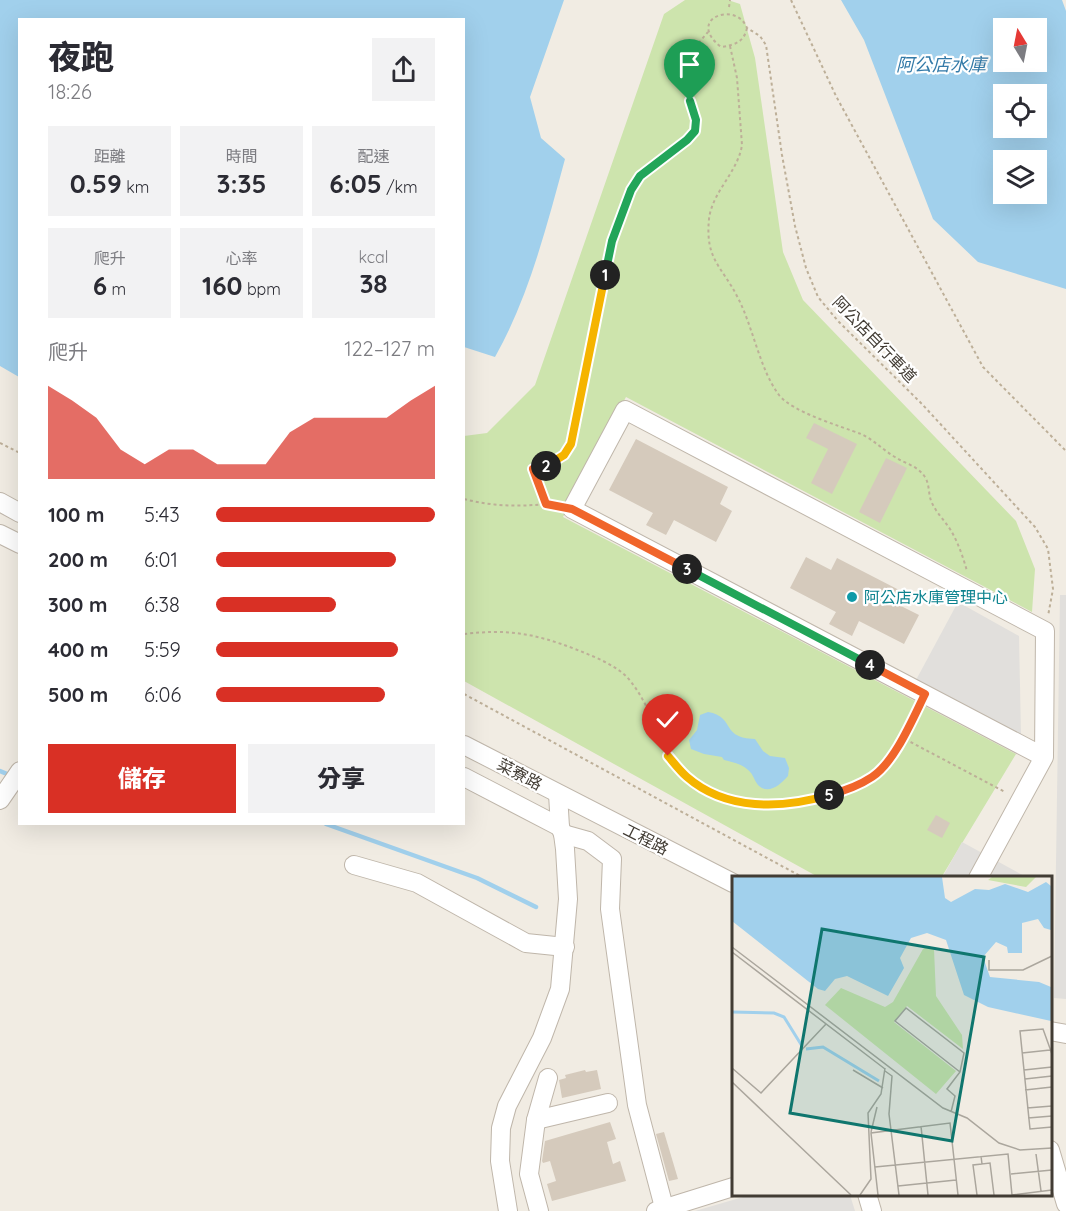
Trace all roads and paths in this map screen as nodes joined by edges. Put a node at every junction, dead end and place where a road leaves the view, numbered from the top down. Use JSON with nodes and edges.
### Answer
{"nodes":[{"id":1,"x":730,"y":0,"type":"edge"},
{"id":2,"x":791,"y":0,"type":"edge"},
{"id":3,"x":722,"y":9,"type":"dead end"},
{"id":4,"x":715,"y":11,"type":"dead end"},
{"id":5,"x":739,"y":11,"type":"dead end"},
{"id":6,"x":747,"y":28,"type":"junction"},
{"id":7,"x":708,"y":32,"type":"junction"},
{"id":8,"x":730,"y":46,"type":"junction"},
{"id":9,"x":0,"y":443,"type":"edge"},
{"id":10,"x":1066,"y":451,"type":"edge"},
{"id":11,"x":18,"y":452,"type":"edge"},
{"id":12,"x":465,"y":499,"type":"edge"},
{"id":13,"x":0,"y":502,"type":"edge"},
{"id":14,"x":546,"y":504,"type":"junction"},
{"id":15,"x":572,"y":509,"type":"junction"},
{"id":16,"x":18,"y":512,"type":"edge"},
{"id":17,"x":0,"y":534,"type":"edge"},
{"id":18,"x":18,"y":543,"type":"edge"},
{"id":19,"x":972,"y":592,"type":"junction"},
{"id":20,"x":1045,"y":630,"type":"junction"},
{"id":21,"x":465,"y":634,"type":"edge"},
{"id":22,"x":925,"y":694,"type":"junction"},
{"id":23,"x":465,"y":695,"type":"edge"},
{"id":24,"x":903,"y":738,"type":"junction"},
{"id":25,"x":465,"y":745,"type":"edge"},
{"id":26,"x":1044,"y":757,"type":"junction"},
{"id":27,"x":18,"y":774,"type":"edge"},
{"id":28,"x":465,"y":778,"type":"edge"},
{"id":29,"x":558,"y":794,"type":"junction"},
{"id":30,"x":0,"y":800,"type":"edge"},
{"id":31,"x":1020,"y":800,"type":"junction"},
{"id":32,"x":563,"y":837,"type":"junction"},
{"id":33,"x":354,"y":865,"type":"dead end"},
{"id":34,"x":800,"y":876,"type":"edge"},
{"id":35,"x":979,"y":876,"type":"edge"},
{"id":36,"x":732,"y":882,"type":"edge"},
{"id":37,"x":565,"y":947,"type":"junction"},
{"id":38,"x":1051,"y":1031,"type":"edge"},
{"id":39,"x":1066,"y":1034,"type":"edge"},
{"id":40,"x":549,"y":1078,"type":"dead end"},
{"id":41,"x":608,"y":1103,"type":"dead end"},
{"id":42,"x":536,"y":1120,"type":"junction"},
{"id":43,"x":1051,"y":1153,"type":"edge"},
{"id":44,"x":732,"y":1187,"type":"edge"},
{"id":45,"x":868,"y":1196,"type":"edge"},
{"id":46,"x":1066,"y":1204,"type":"edge"},
{"id":47,"x":662,"y":1210,"type":"edge"},
{"id":48,"x":508,"y":1211,"type":"edge"},
{"id":49,"x":539,"y":1211,"type":"edge"},
{"id":50,"x":872,"y":1211,"type":"edge"}],
"edges":[{"from":1,"to":3,"type":"path"},
{"from":2,"to":10,"type":"path"},
{"from":4,"to":7,"type":"path"},
{"from":5,"to":6,"type":"path","name":"阿公店自行車道"},
{"from":6,"to":8,"type":"path"},
{"from":6,"to":20,"type":"path","name":"阿公店自行車道"},
{"from":7,"to":8,"type":"path"},
{"from":7,"to":14,"type":"path"},
{"from":8,"to":19,"type":"path"},
{"from":9,"to":11,"type":"path"},
{"from":12,"to":14,"type":"path"},
{"from":13,"to":16,"type":"street"},
{"from":14,"to":15,"type":"path"},
{"from":15,"to":19,"type":"street"},
{"from":15,"to":22,"type":"street"},
{"from":17,"to":18,"type":"street"},
{"from":19,"to":20,"type":"street"},
{"from":20,"to":26,"type":"street"},
{"from":21,"to":24,"type":"path"},
{"from":22,"to":24,"type":"path"},
{"from":22,"to":26,"type":"street"},
{"from":23,"to":34,"type":"path"},
{"from":24,"to":31,"type":"path"},
{"from":25,"to":29,"type":"street","name":"菜寮路"},
{"from":26,"to":31,"type":"street"},
{"from":27,"to":30,"type":"street"},
{"from":28,"to":32,"type":"street"},
{"from":29,"to":32,"type":"street","name":"菜寮路"},
{"from":29,"to":36,"type":"street","name":"工程路"},
{"from":31,"to":35,"type":"street"},
{"from":32,"to":37,"type":"street","name":"菜寮路"},
{"from":32,"to":47,"type":"street"},
{"from":33,"to":37,"type":"street"},
{"from":37,"to":48,"type":"street","name":"菜寮路"},
{"from":38,"to":39,"type":"street"},
{"from":40,"to":42,"type":"street"},
{"from":41,"to":42,"type":"street"},
{"from":42,"to":49,"type":"street"},
{"from":43,"to":46,"type":"street"},
{"from":44,"to":47,"type":"street"},
{"from":45,"to":50,"type":"street"}]}
